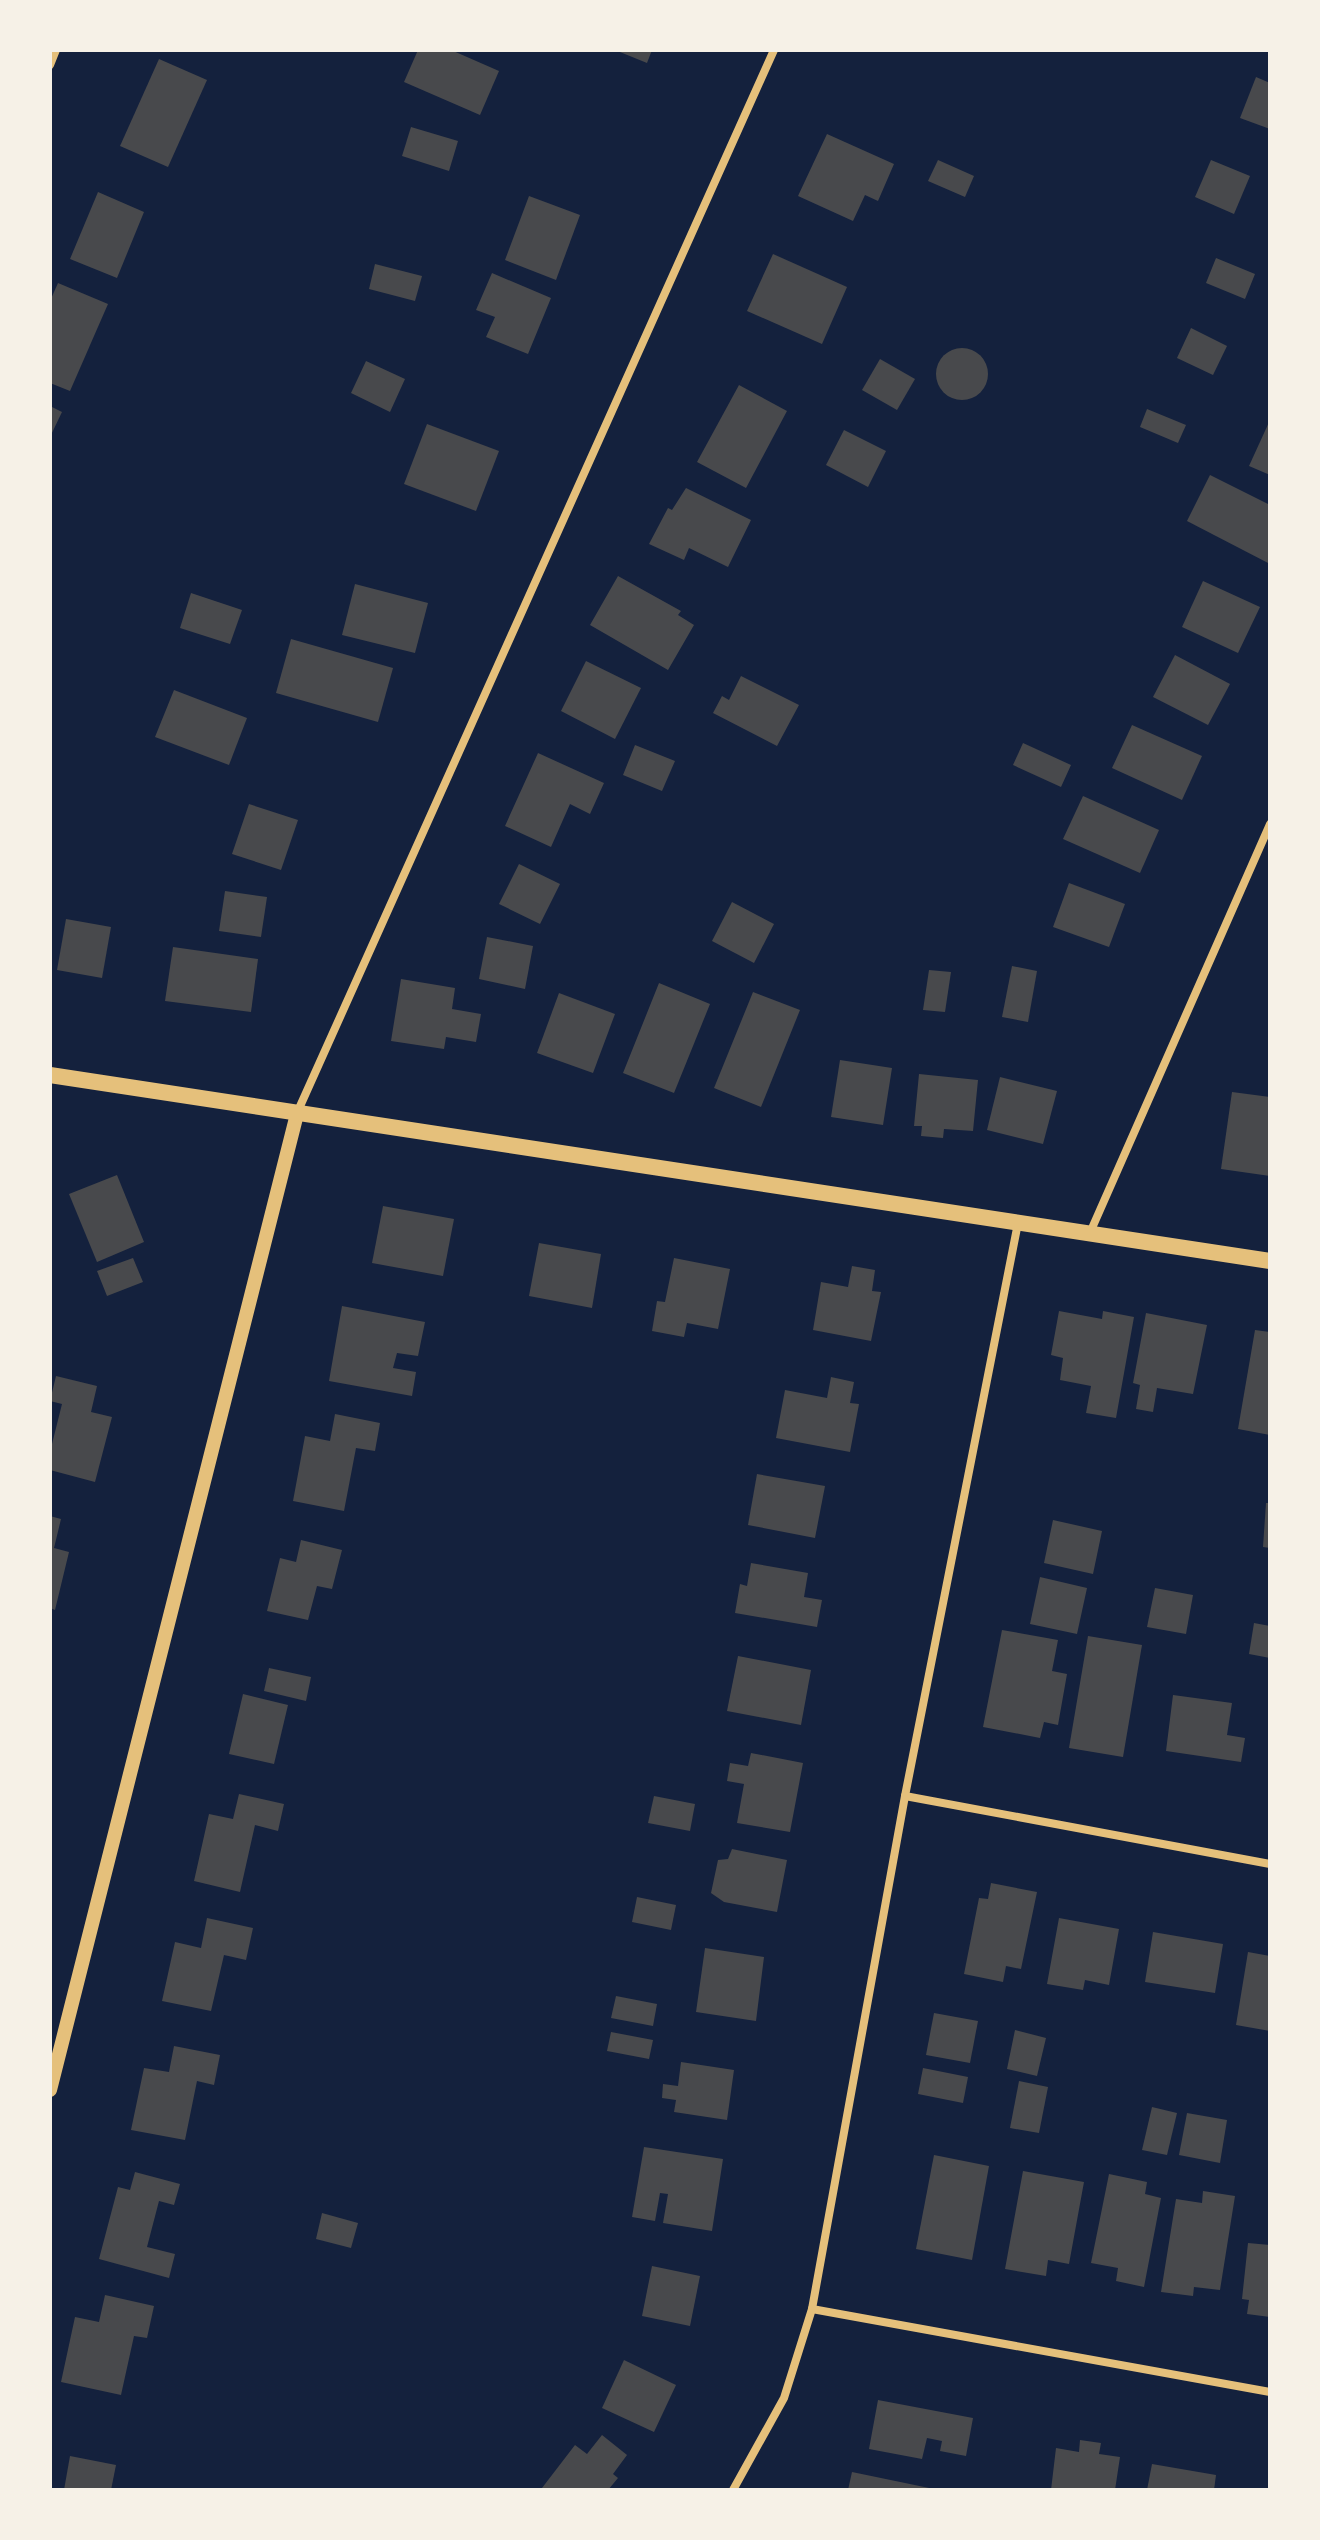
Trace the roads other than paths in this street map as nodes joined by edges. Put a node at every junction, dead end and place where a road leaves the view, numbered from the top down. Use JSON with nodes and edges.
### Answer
{"nodes":[{"id":1,"x":56,"y":50,"type":"edge"},
{"id":2,"x":774,"y":50,"type":"edge"},
{"id":3,"x":50,"y":65,"type":"edge"},
{"id":4,"x":1270,"y":824,"type":"edge"},
{"id":5,"x":50,"y":1075,"type":"edge"},
{"id":6,"x":297,"y":1114,"type":"junction"},
{"id":7,"x":1018,"y":1223,"type":"junction"},
{"id":8,"x":1089,"y":1236,"type":"junction"},
{"id":9,"x":1270,"y":1261,"type":"edge"},
{"id":10,"x":905,"y":1796,"type":"junction"},
{"id":11,"x":1270,"y":1864,"type":"edge"},
{"id":12,"x":50,"y":2090,"type":"edge"},
{"id":13,"x":812,"y":2309,"type":"junction"},
{"id":14,"x":1270,"y":2392,"type":"edge"},
{"id":15,"x":733,"y":2490,"type":"edge"}],
"edges":[{"from":1,"to":3,"type":"street"},
{"from":2,"to":6,"type":"street"},
{"from":4,"to":8,"type":"street"},
{"from":5,"to":6,"type":"main road"},
{"from":6,"to":7,"type":"main road"},
{"from":6,"to":12,"type":"street"},
{"from":7,"to":8,"type":"main road"},
{"from":7,"to":10,"type":"street"},
{"from":8,"to":9,"type":"main road"},
{"from":10,"to":11,"type":"street"},
{"from":10,"to":13,"type":"street"},
{"from":13,"to":14,"type":"street"},
{"from":13,"to":15,"type":"street"}]}
